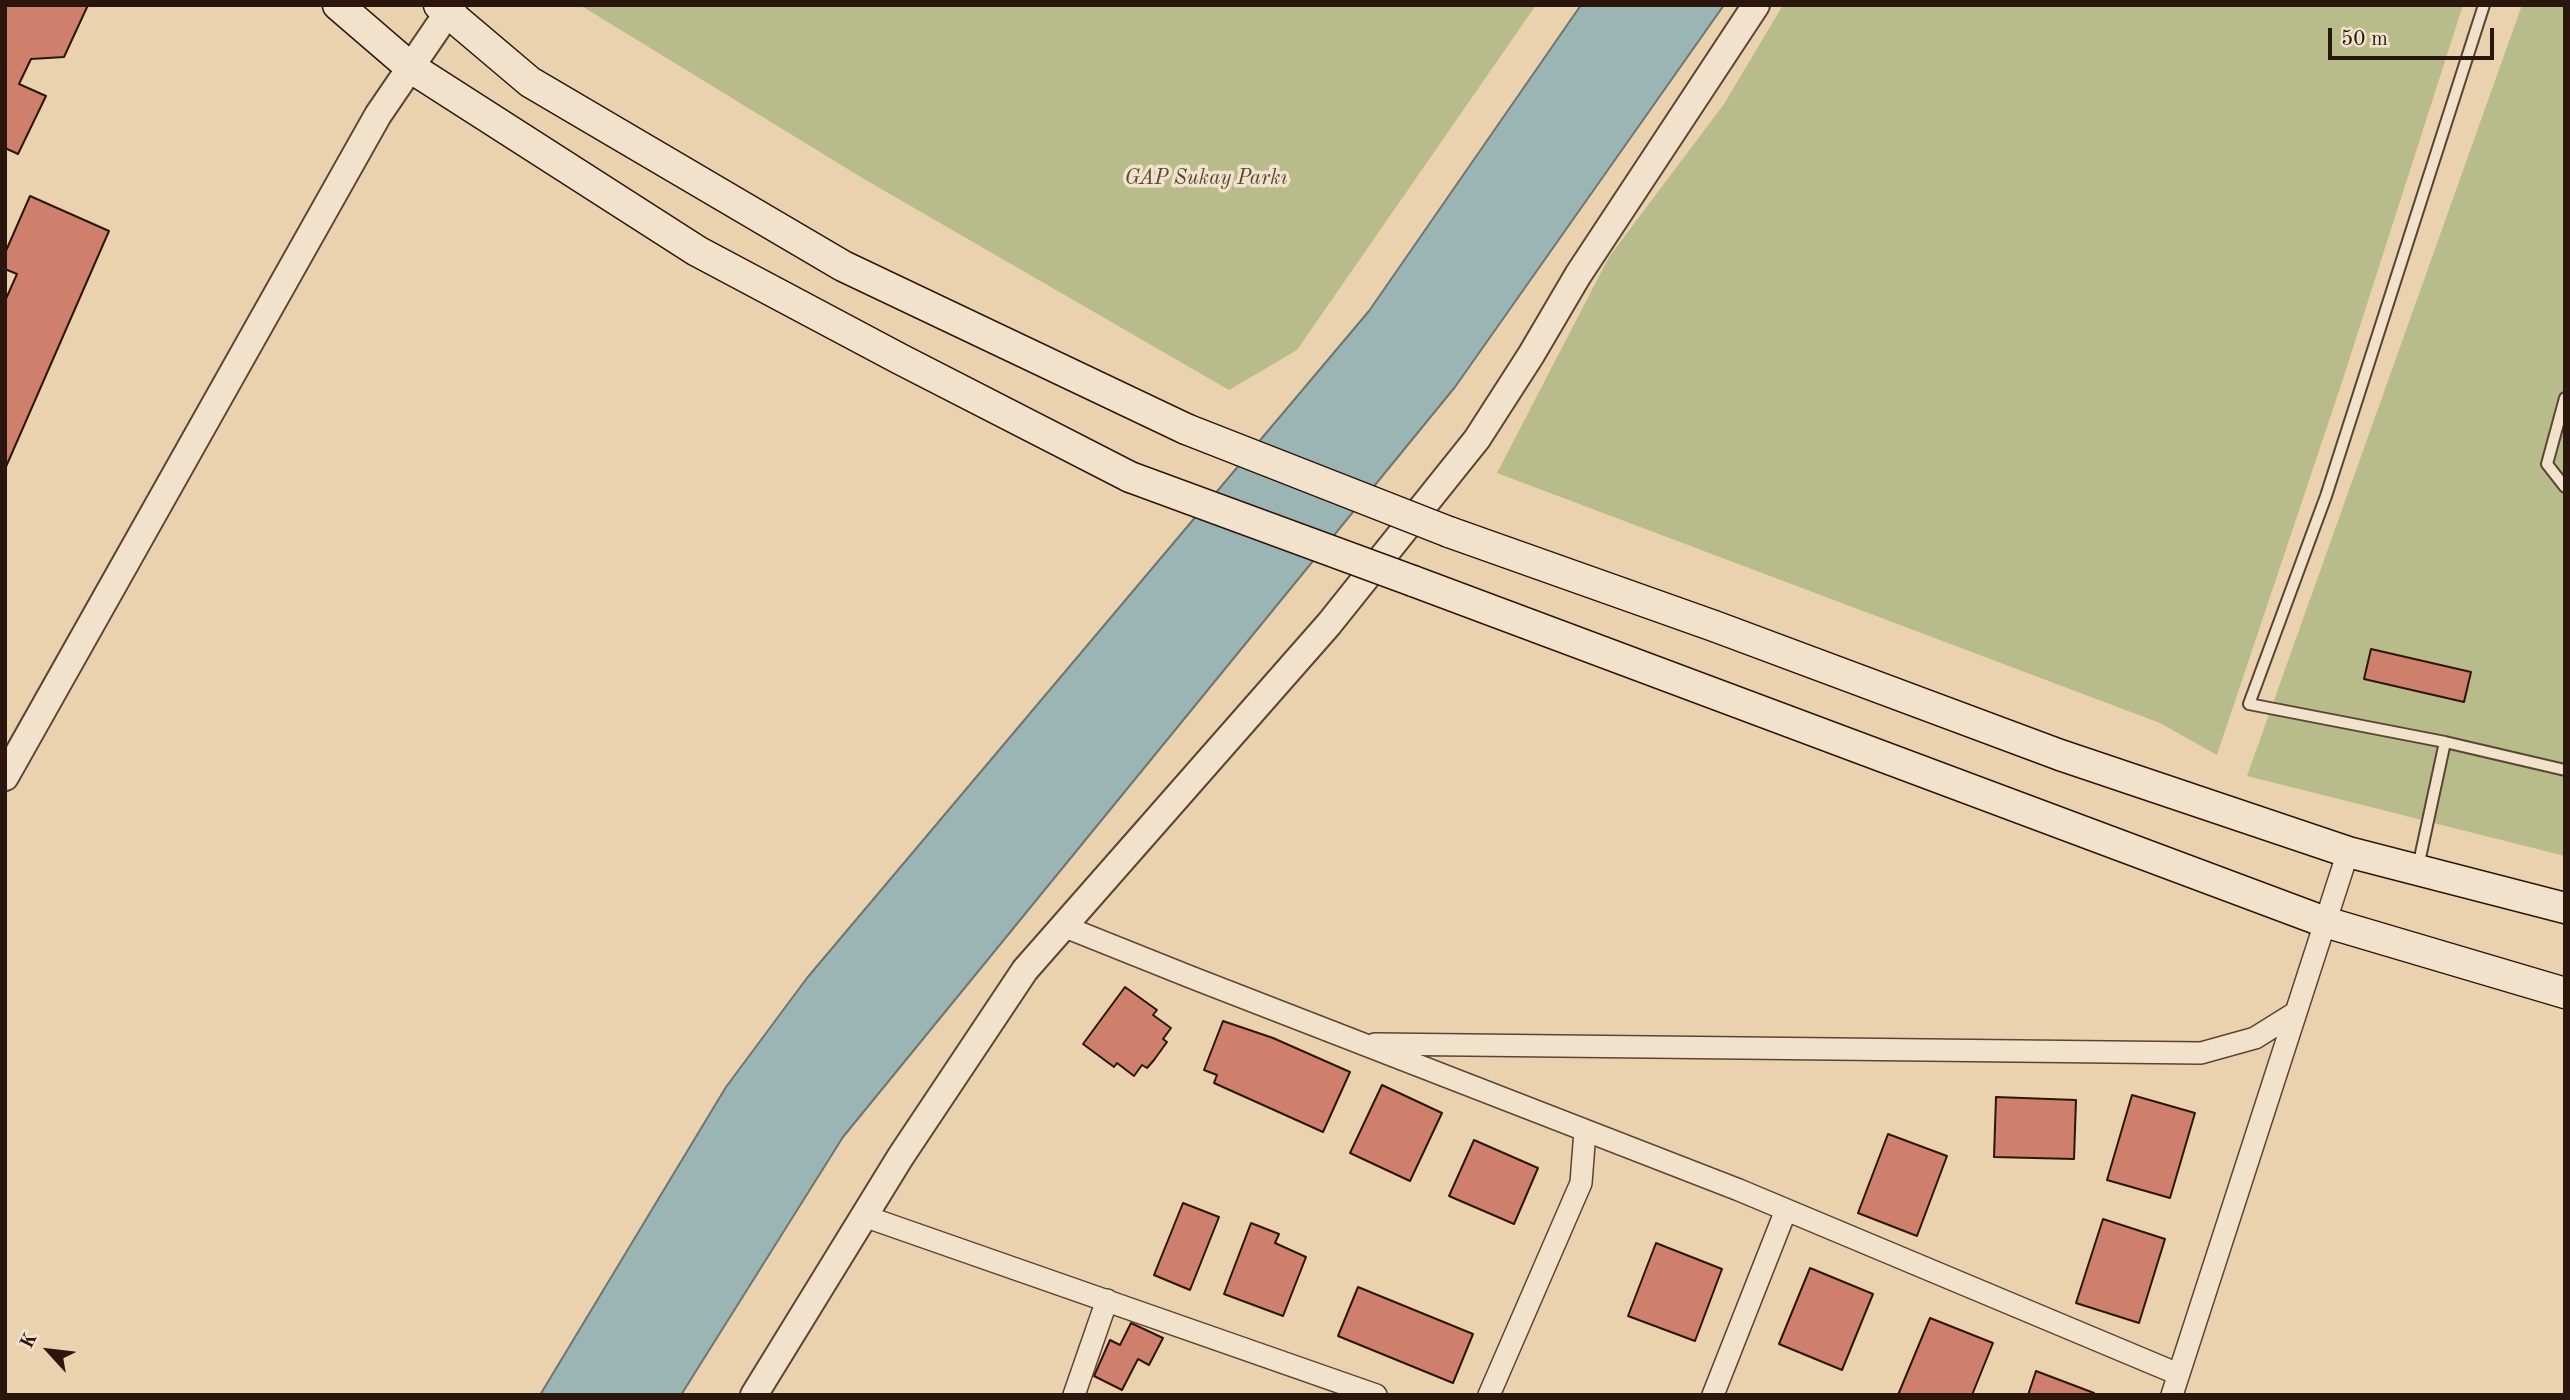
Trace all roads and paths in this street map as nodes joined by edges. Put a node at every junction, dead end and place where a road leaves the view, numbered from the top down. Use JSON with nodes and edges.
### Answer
{"nodes":[{"id":1,"x":338,"y":5,"type":"edge"},
{"id":2,"x":1756,"y":5,"type":"edge"},
{"id":3,"x":2484,"y":5,"type":"edge"},
{"id":4,"x":446,"y":8,"type":"edge"},
{"id":5,"x":410,"y":67,"type":"junction"},
{"id":6,"x":2565,"y":398,"type":"edge"},
{"id":7,"x":2565,"y":487,"type":"edge"},
{"id":8,"x":2445,"y":742,"type":"junction"},
{"id":9,"x":2565,"y":770,"type":"edge"},
{"id":10,"x":5,"y":777,"type":"edge"},
{"id":11,"x":2348,"y":852,"type":"junction"},
{"id":12,"x":2418,"y":870,"type":"junction"},
{"id":13,"x":2565,"y":908,"type":"edge"},
{"id":14,"x":2325,"y":922,"type":"junction"},
{"id":15,"x":1063,"y":926,"type":"junction"},
{"id":16,"x":2565,"y":993,"type":"edge"},
{"id":17,"x":2295,"y":1013,"type":"junction"},
{"id":18,"x":1363,"y":1044,"type":"junction"},
{"id":19,"x":1585,"y":1130,"type":"junction"},
{"id":20,"x":1786,"y":1210,"type":"junction"},
{"id":21,"x":864,"y":1216,"type":"junction"},
{"id":22,"x":1108,"y":1300,"type":"junction"},
{"id":23,"x":2178,"y":1374,"type":"junction"},
{"id":24,"x":754,"y":1395,"type":"edge"},
{"id":25,"x":1074,"y":1395,"type":"edge"},
{"id":26,"x":1376,"y":1395,"type":"edge"},
{"id":27,"x":1489,"y":1395,"type":"edge"},
{"id":28,"x":1713,"y":1395,"type":"edge"},
{"id":29,"x":2172,"y":1395,"type":"edge"}],
"edges":[{"from":1,"to":5,"type":"main road"},
{"from":2,"to":15,"type":"street"},
{"from":3,"to":8,"type":"lane"},
{"from":4,"to":5,"type":"street"},
{"from":4,"to":11,"type":"main road","bridge":true},
{"from":5,"to":10,"type":"street"},
{"from":5,"to":14,"type":"main road","bridge":true},
{"from":6,"to":7,"type":"lane"},
{"from":8,"to":9,"type":"lane"},
{"from":8,"to":12,"type":"lane"},
{"from":11,"to":12,"type":"main road"},
{"from":11,"to":14,"type":"street"},
{"from":12,"to":13,"type":"main road"},
{"from":14,"to":16,"type":"main road"},
{"from":14,"to":17,"type":"street"},
{"from":15,"to":18,"type":"street"},
{"from":15,"to":21,"type":"street"},
{"from":17,"to":18,"type":"street"},
{"from":17,"to":23,"type":"street"},
{"from":18,"to":19,"type":"street"},
{"from":19,"to":20,"type":"street"},
{"from":19,"to":27,"type":"street"},
{"from":20,"to":23,"type":"street"},
{"from":20,"to":28,"type":"street"},
{"from":21,"to":22,"type":"street"},
{"from":21,"to":24,"type":"street"},
{"from":22,"to":25,"type":"street"},
{"from":22,"to":26,"type":"street"},
{"from":23,"to":29,"type":"street"}]}
